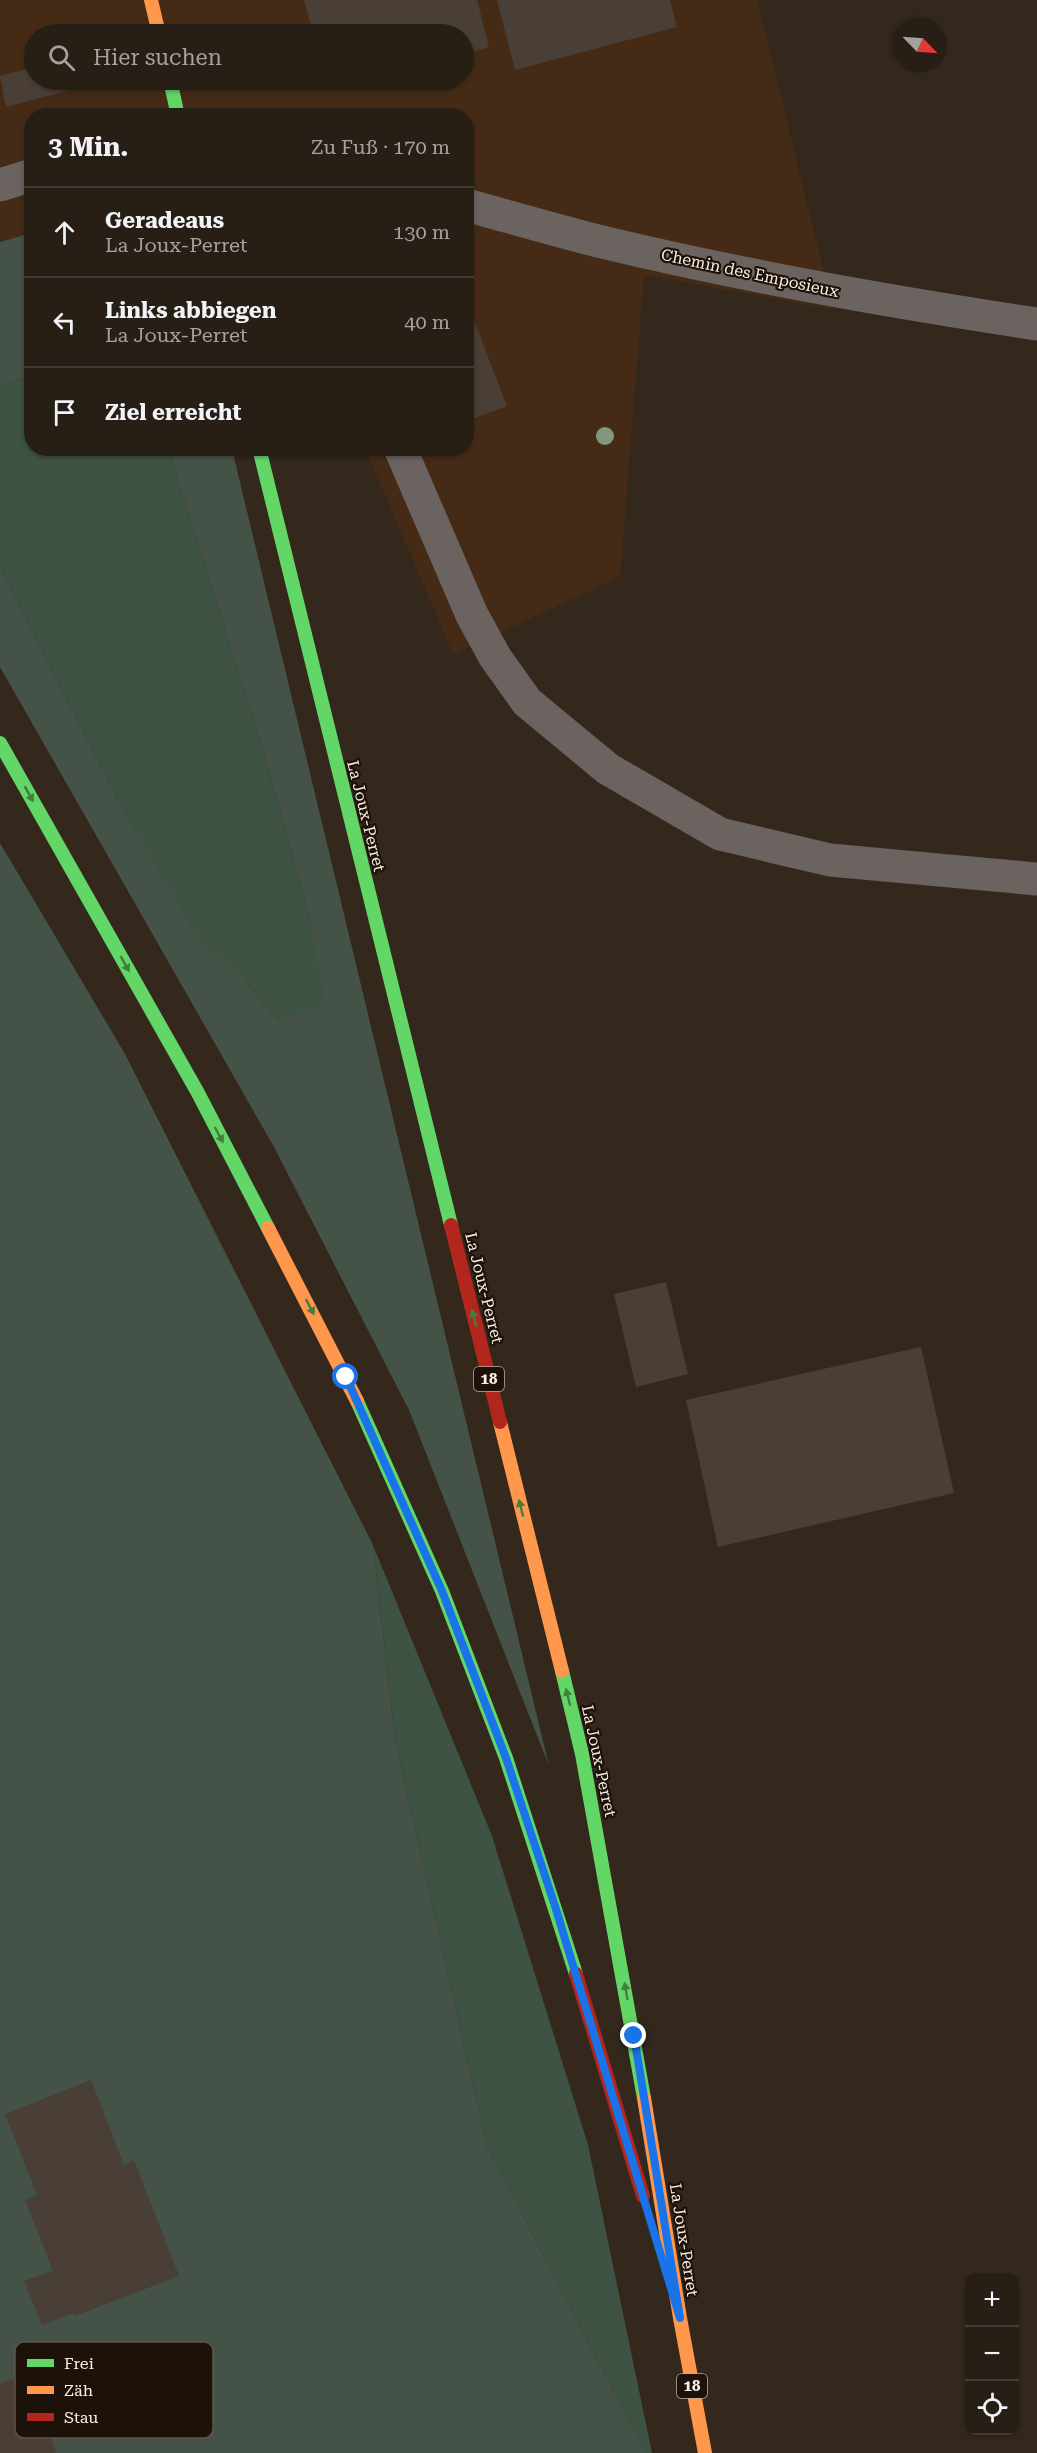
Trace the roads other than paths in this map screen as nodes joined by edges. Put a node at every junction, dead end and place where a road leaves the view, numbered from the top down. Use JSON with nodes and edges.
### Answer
{"nodes":[{"id":1,"x":151,"y":0,"type":"edge"},
{"id":2,"x":157,"y":24,"type":"edge"},
{"id":3,"x":172,"y":90,"type":"edge"},
{"id":4,"x":176,"y":108,"type":"edge"},
{"id":5,"x":24,"y":178,"type":"edge"},
{"id":6,"x":0,"y":185,"type":"edge"},
{"id":7,"x":474,"y":207,"type":"edge"},
{"id":8,"x":1037,"y":324,"type":"edge"},
{"id":9,"x":261,"y":456,"type":"edge"},
{"id":10,"x":403,"y":456,"type":"edge"},
{"id":11,"x":0,"y":743,"type":"edge"},
{"id":12,"x":1037,"y":879,"type":"edge"},
{"id":13,"x":680,"y":2318,"type":"junction"},
{"id":14,"x":705,"y":2453,"type":"edge"}],
"edges":[{"from":1,"to":2,"type":"main road"},
{"from":3,"to":4,"type":"main road"},
{"from":5,"to":6,"type":"street"},
{"from":7,"to":8,"type":"street","name":"Chemin des Emposieux"},
{"from":13,"to":9,"type":"main road","name":"La Joux-Perret","number":"18","one_way":true},
{"from":10,"to":12,"type":"street"},
{"from":11,"to":13,"type":"main road","name":"La Joux-Perret","number":"18","one_way":true},
{"from":13,"to":14,"type":"main road","name":"La Joux-Perret","number":"18"}]}
